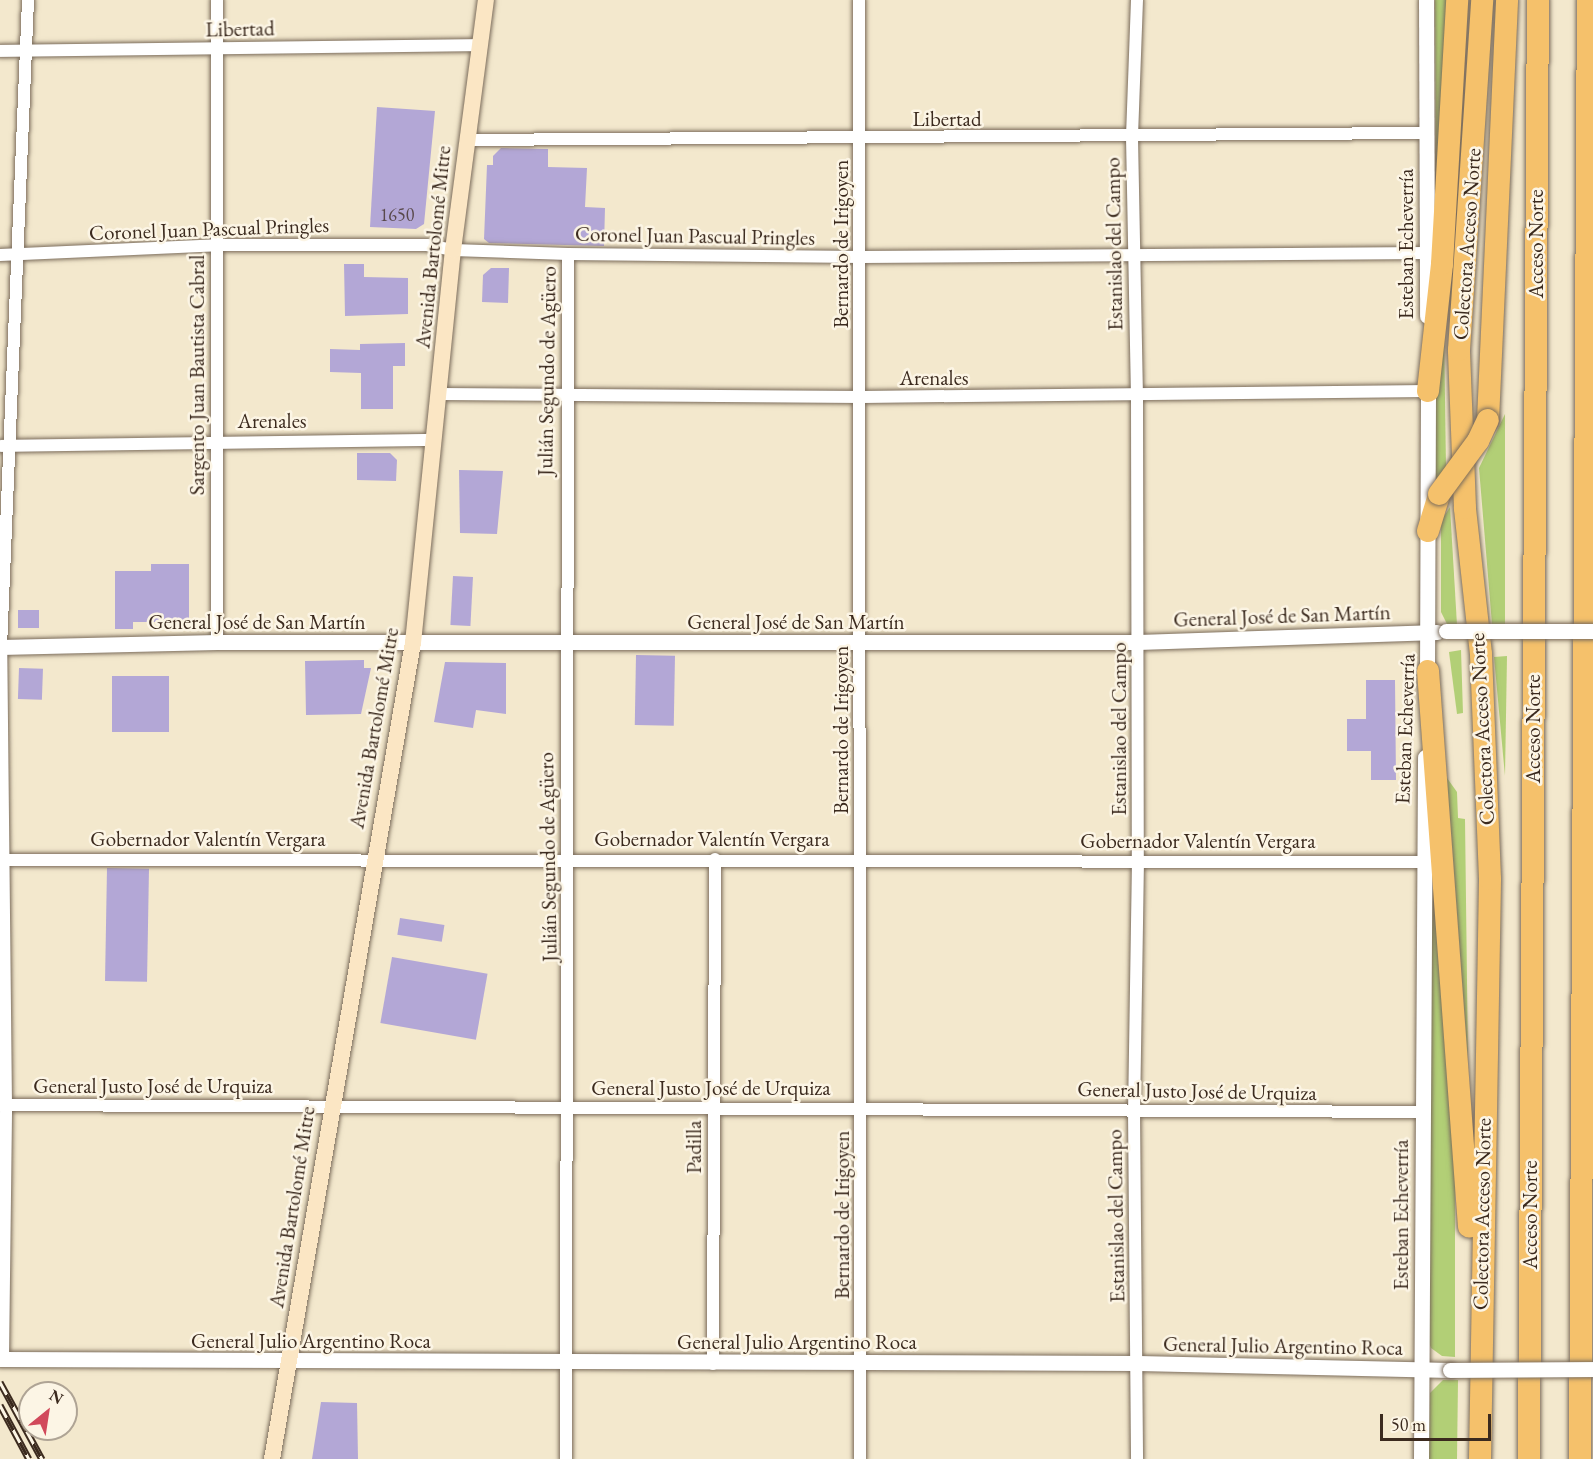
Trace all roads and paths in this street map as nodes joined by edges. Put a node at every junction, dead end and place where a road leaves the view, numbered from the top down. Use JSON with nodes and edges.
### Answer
{"nodes":[{"id":1,"x":28,"y":0,"type":"edge"},
{"id":2,"x":217,"y":0,"type":"edge"},
{"id":3,"x":486,"y":0,"type":"edge"},
{"id":4,"x":859,"y":0,"type":"edge"},
{"id":5,"x":1137,"y":0,"type":"edge"},
{"id":6,"x":1426,"y":0,"type":"edge"},
{"id":7,"x":1457,"y":0,"type":"edge"},
{"id":8,"x":1482,"y":0,"type":"edge"},
{"id":9,"x":1507,"y":0,"type":"edge"},
{"id":10,"x":1538,"y":0,"type":"edge"},
{"id":11,"x":1588,"y":0,"type":"edge"},
{"id":12,"x":480,"y":45,"type":"junction"},
{"id":13,"x":219,"y":49,"type":"junction"},
{"id":14,"x":0,"y":51,"type":"edge"},
{"id":15,"x":26,"y":51,"type":"junction"},
{"id":16,"x":1427,"y":133,"type":"junction"},
{"id":17,"x":1132,"y":138,"type":"junction"},
{"id":18,"x":860,"y":139,"type":"junction"},
{"id":19,"x":467,"y":140,"type":"junction"},
{"id":20,"x":217,"y":245,"type":"junction"},
{"id":21,"x":453,"y":250,"type":"junction"},
{"id":22,"x":1427,"y":253,"type":"junction"},
{"id":23,"x":568,"y":254,"type":"junction"},
{"id":24,"x":0,"y":255,"type":"edge"},
{"id":25,"x":18,"y":255,"type":"junction"},
{"id":26,"x":1132,"y":255,"type":"junction"},
{"id":27,"x":861,"y":257,"type":"junction"},
{"id":28,"x":1428,"y":391,"type":"junction"},
{"id":29,"x":440,"y":394,"type":"junction"},
{"id":30,"x":566,"y":395,"type":"junction"},
{"id":31,"x":1137,"y":396,"type":"junction"},
{"id":32,"x":862,"y":398,"type":"junction"},
{"id":33,"x":435,"y":440,"type":"junction"},
{"id":34,"x":215,"y":441,"type":"junction"},
{"id":35,"x":4,"y":446,"type":"edge"},
{"id":36,"x":1428,"y":531,"type":"junction"},
{"id":37,"x":1593,"y":631,"type":"edge"},
{"id":38,"x":1428,"y":633,"type":"junction"},
{"id":39,"x":217,"y":642,"type":"junction"},
{"id":40,"x":1138,"y":642,"type":"junction"},
{"id":41,"x":860,"y":643,"type":"junction"},
{"id":42,"x":413,"y":644,"type":"junction"},
{"id":43,"x":564,"y":644,"type":"junction"},
{"id":44,"x":0,"y":647,"type":"edge"},
{"id":45,"x":1428,"y":671,"type":"junction"},
{"id":46,"x":375,"y":858,"type":"junction"},
{"id":47,"x":862,"y":858,"type":"junction"},
{"id":48,"x":570,"y":859,"type":"junction"},
{"id":49,"x":715,"y":859,"type":"junction"},
{"id":50,"x":2,"y":860,"type":"edge"},
{"id":51,"x":1138,"y":860,"type":"junction"},
{"id":52,"x":1423,"y":862,"type":"junction"},
{"id":53,"x":3,"y":1105,"type":"edge"},
{"id":54,"x":332,"y":1105,"type":"junction"},
{"id":55,"x":862,"y":1107,"type":"junction"},
{"id":56,"x":568,"y":1108,"type":"junction"},
{"id":57,"x":714,"y":1108,"type":"junction"},
{"id":58,"x":1134,"y":1110,"type":"junction"},
{"id":59,"x":1422,"y":1112,"type":"junction"},
{"id":60,"x":1480,"y":1347,"type":"junction"},
{"id":61,"x":1,"y":1359,"type":"edge"},
{"id":62,"x":289,"y":1362,"type":"junction"},
{"id":63,"x":566,"y":1363,"type":"junction"},
{"id":64,"x":860,"y":1363,"type":"junction"},
{"id":65,"x":1138,"y":1363,"type":"junction"},
{"id":66,"x":713,"y":1364,"type":"junction"},
{"id":67,"x":1593,"y":1369,"type":"edge"},
{"id":68,"x":1422,"y":1370,"type":"junction"},
{"id":69,"x":1480,"y":1371,"type":"junction"},
{"id":70,"x":272,"y":1459,"type":"edge"},
{"id":71,"x":566,"y":1459,"type":"edge"},
{"id":72,"x":860,"y":1459,"type":"edge"},
{"id":73,"x":1137,"y":1459,"type":"edge"},
{"id":74,"x":1421,"y":1459,"type":"edge"},
{"id":75,"x":1467,"y":1459,"type":"edge"},
{"id":76,"x":1480,"y":1459,"type":"edge"},
{"id":77,"x":1529,"y":1459,"type":"edge"},
{"id":78,"x":1580,"y":1459,"type":"edge"}],
"edges":[{"from":1,"to":15,"type":"street"},
{"from":2,"to":13,"type":"street","name":"Sargento Juan Bautista Cabral"},
{"from":3,"to":12,"type":"main road","name":"Avenida Bartolomé Mitre"},
{"from":4,"to":18,"type":"street","name":"Bernardo de Irigoyen"},
{"from":5,"to":17,"type":"street","name":"Estanislao del Campo"},
{"from":6,"to":16,"type":"street","name":"Esteban Echeverría"},
{"from":7,"to":28,"type":"highway"},
{"from":8,"to":60,"type":"highway","name":"Colectora Acceso Norte"},
{"from":9,"to":36,"type":"highway","bridge":true},
{"from":10,"to":77,"type":"highway","name":"Acceso Norte"},
{"from":11,"to":78,"type":"highway"},
{"from":12,"to":13,"type":"street","name":"Libertad"},
{"from":12,"to":19,"type":"main road","name":"Avenida Bartolomé Mitre"},
{"from":13,"to":15,"type":"street","name":"Libertad"},
{"from":13,"to":20,"type":"street","name":"Sargento Juan Bautista Cabral"},
{"from":14,"to":15,"type":"street","name":"Libertad"},
{"from":15,"to":25,"type":"street"},
{"from":16,"to":17,"type":"street","name":"Libertad"},
{"from":16,"to":22,"type":"street","name":"Esteban Echeverría"},
{"from":17,"to":18,"type":"street","name":"Libertad"},
{"from":17,"to":26,"type":"street","name":"Estanislao del Campo"},
{"from":18,"to":19,"type":"street","name":"Libertad"},
{"from":18,"to":27,"type":"street","name":"Bernardo de Irigoyen"},
{"from":19,"to":21,"type":"main road","name":"Avenida Bartolomé Mitre"},
{"from":20,"to":21,"type":"street","name":"Coronel Juan Pascual Pringles"},
{"from":20,"to":25,"type":"street","name":"Coronel Juan Pascual Pringles"},
{"from":20,"to":34,"type":"street","name":"Sargento Juan Bautista Cabral"},
{"from":21,"to":23,"type":"street","name":"Coronel Juan Pascual Pringles"},
{"from":21,"to":29,"type":"main road","name":"Avenida Bartolomé Mitre"},
{"from":22,"to":26,"type":"street","name":"Coronel Juan Pascual Pringles"},
{"from":22,"to":28,"type":"street","name":"Esteban Echeverría"},
{"from":23,"to":27,"type":"street","name":"Coronel Juan Pascual Pringles"},
{"from":23,"to":30,"type":"street","name":"Julián Segundo de Agüero"},
{"from":24,"to":25,"type":"street","name":"Coronel Juan Pascual Pringles"},
{"from":25,"to":35,"type":"street"},
{"from":26,"to":27,"type":"street","name":"Coronel Juan Pascual Pringles"},
{"from":26,"to":31,"type":"street","name":"Estanislao del Campo"},
{"from":27,"to":32,"type":"street","name":"Bernardo de Irigoyen"},
{"from":28,"to":31,"type":"street","name":"Arenales"},
{"from":28,"to":36,"type":"street","name":"Esteban Echeverría"},
{"from":29,"to":30,"type":"street","name":"Arenales"},
{"from":29,"to":33,"type":"main road","name":"Avenida Bartolomé Mitre"},
{"from":30,"to":32,"type":"street","name":"Arenales"},
{"from":30,"to":43,"type":"street","name":"Julián Segundo de Agüero"},
{"from":31,"to":32,"type":"street","name":"Arenales"},
{"from":31,"to":40,"type":"street","name":"Estanislao del Campo"},
{"from":32,"to":41,"type":"street","name":"Bernardo de Irigoyen"},
{"from":33,"to":34,"type":"street","name":"Arenales"},
{"from":33,"to":42,"type":"main road","name":"Avenida Bartolomé Mitre"},
{"from":34,"to":35,"type":"street","name":"Arenales"},
{"from":34,"to":39,"type":"street","name":"Sargento Juan Bautista Cabral"},
{"from":35,"to":44,"type":"street"},
{"from":36,"to":38,"type":"street","name":"Esteban Echeverría"},
{"from":37,"to":38,"type":"street","name":"General José de San Martín","bridge":true},
{"from":38,"to":40,"type":"street","name":"General José de San Martín"},
{"from":38,"to":45,"type":"street","name":"Esteban Echeverría"},
{"from":39,"to":42,"type":"street","name":"General José de San Martín"},
{"from":39,"to":44,"type":"street","name":"General José de San Martín"},
{"from":40,"to":41,"type":"street","name":"General José de San Martín"},
{"from":40,"to":51,"type":"street","name":"Estanislao del Campo"},
{"from":41,"to":43,"type":"street","name":"General José de San Martín"},
{"from":41,"to":47,"type":"street","name":"Bernardo de Irigoyen"},
{"from":42,"to":43,"type":"street","name":"General José de San Martín"},
{"from":42,"to":46,"type":"main road","name":"Avenida Bartolomé Mitre"},
{"from":43,"to":48,"type":"street","name":"Julián Segundo de Agüero"},
{"from":44,"to":50,"type":"street"},
{"from":45,"to":52,"type":"street","name":"Esteban Echeverría"},
{"from":45,"to":60,"type":"highway"},
{"from":46,"to":48,"type":"street","name":"Gobernador Valentín Vergara"},
{"from":46,"to":50,"type":"street","name":"Gobernador Valentín Vergara"},
{"from":46,"to":54,"type":"main road","name":"Avenida Bartolomé Mitre"},
{"from":47,"to":49,"type":"street","name":"Gobernador Valentín Vergara"},
{"from":47,"to":51,"type":"street","name":"Gobernador Valentín Vergara"},
{"from":47,"to":55,"type":"street","name":"Bernardo de Irigoyen"},
{"from":48,"to":49,"type":"street","name":"Gobernador Valentín Vergara"},
{"from":48,"to":56,"type":"street","name":"Julián Segundo de Agüero"},
{"from":49,"to":57,"type":"street","name":"Padilla"},
{"from":50,"to":53,"type":"street"},
{"from":51,"to":52,"type":"street","name":"Gobernador Valentín Vergara"},
{"from":51,"to":58,"type":"street","name":"Estanislao del Campo"},
{"from":52,"to":59,"type":"street","name":"Esteban Echeverría"},
{"from":53,"to":54,"type":"street","name":"General Justo José de Urquiza"},
{"from":53,"to":61,"type":"street"},
{"from":54,"to":56,"type":"street","name":"General Justo José de Urquiza"},
{"from":54,"to":62,"type":"main road","name":"Avenida Bartolomé Mitre"},
{"from":55,"to":57,"type":"street","name":"General Justo José de Urquiza"},
{"from":55,"to":58,"type":"street","name":"General Justo José de Urquiza"},
{"from":55,"to":64,"type":"street","name":"Bernardo de Irigoyen"},
{"from":56,"to":57,"type":"street","name":"General Justo José de Urquiza"},
{"from":56,"to":63,"type":"street","name":"Julián Segundo de Agüero"},
{"from":57,"to":66,"type":"street","name":"Padilla"},
{"from":58,"to":59,"type":"street","name":"General Justo José de Urquiza"},
{"from":58,"to":65,"type":"street","name":"Estanislao del Campo"},
{"from":59,"to":68,"type":"street","name":"Esteban Echeverría"},
{"from":60,"to":69,"type":"highway","name":"Colectora Acceso Norte"},
{"from":61,"to":62,"type":"street","name":"General Julio Argentino Roca"},
{"from":62,"to":63,"type":"street","name":"General Julio Argentino Roca"},
{"from":62,"to":70,"type":"main road","name":"Avenida Bartolomé Mitre"},
{"from":63,"to":66,"type":"street","name":"General Julio Argentino Roca"},
{"from":63,"to":71,"type":"street","name":"Julián Segundo de Agüero"},
{"from":64,"to":65,"type":"street","name":"General Julio Argentino Roca"},
{"from":64,"to":66,"type":"street","name":"General Julio Argentino Roca"},
{"from":64,"to":72,"type":"street","name":"Bernardo de Irigoyen"},
{"from":65,"to":68,"type":"street","name":"General Julio Argentino Roca"},
{"from":65,"to":73,"type":"street","name":"Estanislao del Campo"},
{"from":67,"to":68,"type":"street","name":"General Julio Argentino Roca","bridge":true},
{"from":68,"to":74,"type":"street","name":"Esteban Echeverría"},
{"from":69,"to":75,"type":"highway"},
{"from":69,"to":76,"type":"highway","name":"Colectora Acceso Norte"}]}
